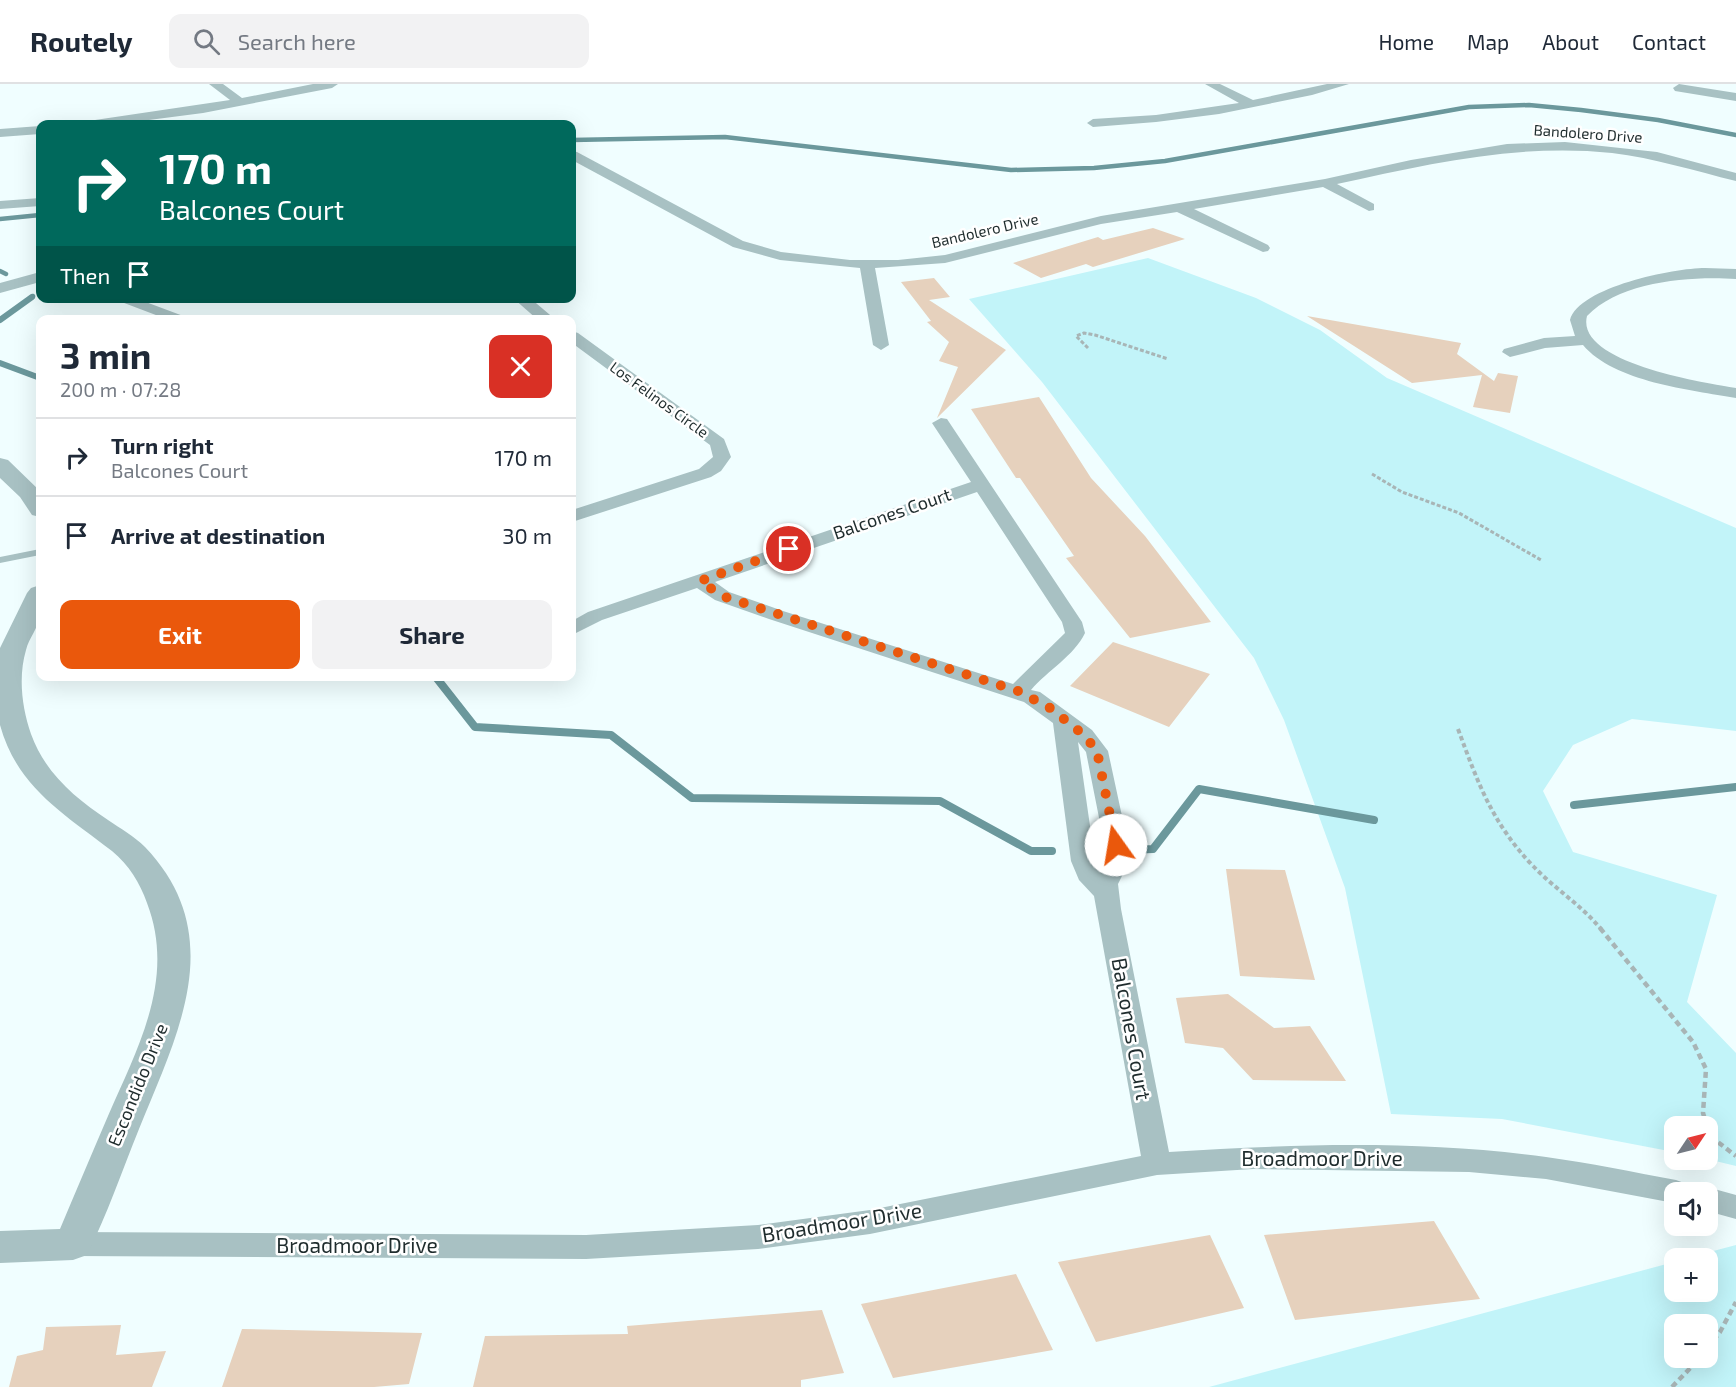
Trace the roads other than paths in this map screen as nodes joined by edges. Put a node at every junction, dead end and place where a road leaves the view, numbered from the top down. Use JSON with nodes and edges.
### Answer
{"nodes":[{"id":1,"x":215,"y":84,"type":"edge"},
{"id":2,"x":332,"y":84,"type":"edge"},
{"id":3,"x":1211,"y":84,"type":"edge"},
{"id":4,"x":1343,"y":84,"type":"edge"},
{"id":5,"x":1679,"y":88,"type":"dead end"},
{"id":6,"x":1736,"y":97,"type":"edge"},
{"id":7,"x":240,"y":102,"type":"junction"},
{"id":8,"x":1249,"y":103,"type":"junction"},
{"id":9,"x":121,"y":120,"type":"edge"},
{"id":10,"x":1093,"y":123,"type":"dead end"},
{"id":11,"x":36,"y":130,"type":"edge"},
{"id":12,"x":0,"y":133,"type":"edge"},
{"id":13,"x":1507,"y":148,"type":"junction"},
{"id":14,"x":582,"y":156,"type":"edge"},
{"id":15,"x":1528,"y":163,"type":"dead end"},
{"id":16,"x":1736,"y":177,"type":"edge"},
{"id":17,"x":1325,"y":183,"type":"junction"},
{"id":18,"x":36,"y":202,"type":"edge"},
{"id":19,"x":0,"y":205,"type":"edge"},
{"id":20,"x":1179,"y":207,"type":"junction"},
{"id":21,"x":1369,"y":207,"type":"dead end"},
{"id":22,"x":1263,"y":248,"type":"dead end"},
{"id":23,"x":867,"y":264,"type":"junction"},
{"id":24,"x":1736,"y":274,"type":"edge"},
{"id":25,"x":36,"y":278,"type":"edge"},
{"id":26,"x":0,"y":288,"type":"edge"},
{"id":27,"x":133,"y":303,"type":"edge"},
{"id":28,"x":526,"y":303,"type":"edge"},
{"id":29,"x":171,"y":315,"type":"edge"},
{"id":30,"x":542,"y":315,"type":"edge"},
{"id":31,"x":576,"y":339,"type":"edge"},
{"id":32,"x":1586,"y":340,"type":"junction"},
{"id":33,"x":881,"y":345,"type":"dead end"},
{"id":34,"x":1510,"y":352,"type":"dead end"},
{"id":35,"x":1736,"y":393,"type":"edge"},
{"id":36,"x":941,"y":423,"type":"dead end"},
{"id":37,"x":0,"y":465,"type":"edge"},
{"id":38,"x":981,"y":484,"type":"junction"},
{"id":39,"x":36,"y":503,"type":"edge"},
{"id":40,"x":576,"y":515,"type":"edge"},
{"id":41,"x":36,"y":553,"type":"edge"},
{"id":42,"x":0,"y":560,"type":"edge"},
{"id":43,"x":700,"y":581,"type":"junction"},
{"id":44,"x":36,"y":601,"type":"edge"},
{"id":45,"x":576,"y":627,"type":"edge"},
{"id":46,"x":6,"y":655,"type":"edge"},
{"id":47,"x":1018,"y":691,"type":"junction"},
{"id":48,"x":1064,"y":721,"type":"junction"},
{"id":49,"x":1114,"y":832,"type":"junction"},
{"id":50,"x":1078,"y":833,"type":"junction"},
{"id":51,"x":1107,"y":894,"type":"junction"},
{"id":52,"x":1157,"y":1164,"type":"junction"},
{"id":53,"x":1664,"y":1190,"type":"edge"},
{"id":54,"x":1718,"y":1202,"type":"edge"},
{"id":55,"x":1736,"y":1207,"type":"edge"},
{"id":56,"x":73,"y":1244,"type":"junction"},
{"id":57,"x":0,"y":1247,"type":"edge"}],
"edges":[{"from":1,"to":7,"type":"street"},
{"from":2,"to":7,"type":"street"},
{"from":3,"to":8,"type":"street"},
{"from":4,"to":8,"type":"street"},
{"from":5,"to":6,"type":"street"},
{"from":7,"to":9,"type":"street"},
{"from":8,"to":10,"type":"street"},
{"from":11,"to":12,"type":"street"},
{"from":13,"to":15,"type":"street","name":"Bandolero Drive"},
{"from":13,"to":16,"type":"street","name":"Bandolero Drive"},
{"from":13,"to":17,"type":"street","name":"Bandolero Drive"},
{"from":14,"to":23,"type":"street","name":"Bandolero Drive"},
{"from":17,"to":20,"type":"street","name":"Bandolero Drive"},
{"from":17,"to":21,"type":"street"},
{"from":18,"to":19,"type":"street"},
{"from":20,"to":22,"type":"street"},
{"from":20,"to":23,"type":"street","name":"Bandolero Drive"},
{"from":23,"to":33,"type":"street"},
{"from":24,"to":32,"type":"street"},
{"from":25,"to":26,"type":"street"},
{"from":27,"to":29,"type":"street"},
{"from":28,"to":30,"type":"street"},
{"from":31,"to":40,"type":"street","name":"Los Felinos Circle"},
{"from":32,"to":34,"type":"street"},
{"from":32,"to":35,"type":"street"},
{"from":36,"to":38,"type":"street"},
{"from":37,"to":39,"type":"street"},
{"from":38,"to":43,"type":"street","name":"Balcones Court"},
{"from":38,"to":47,"type":"street"},
{"from":41,"to":42,"type":"lane"},
{"from":43,"to":45,"type":"street","name":"Balcones Court"},
{"from":43,"to":47,"type":"street","name":"Balcones Court"},
{"from":44,"to":46,"type":"street","name":"Escondido Drive"},
{"from":46,"to":56,"type":"street","name":"Escondido Drive"},
{"from":47,"to":48,"type":"street","name":"Balcones Court"},
{"from":48,"to":49,"type":"street","name":"Balcones Court"},
{"from":48,"to":50,"type":"street"},
{"from":49,"to":50,"type":"street"},
{"from":49,"to":51,"type":"street","name":"Balcones Court"},
{"from":50,"to":51,"type":"street"},
{"from":51,"to":52,"type":"street","name":"Balcones Court"},
{"from":52,"to":53,"type":"street","name":"Broadmoor Drive"},
{"from":52,"to":56,"type":"street","name":"Broadmoor Drive"},
{"from":54,"to":55,"type":"street"},
{"from":56,"to":57,"type":"street","name":"Broadmoor Drive"}]}
